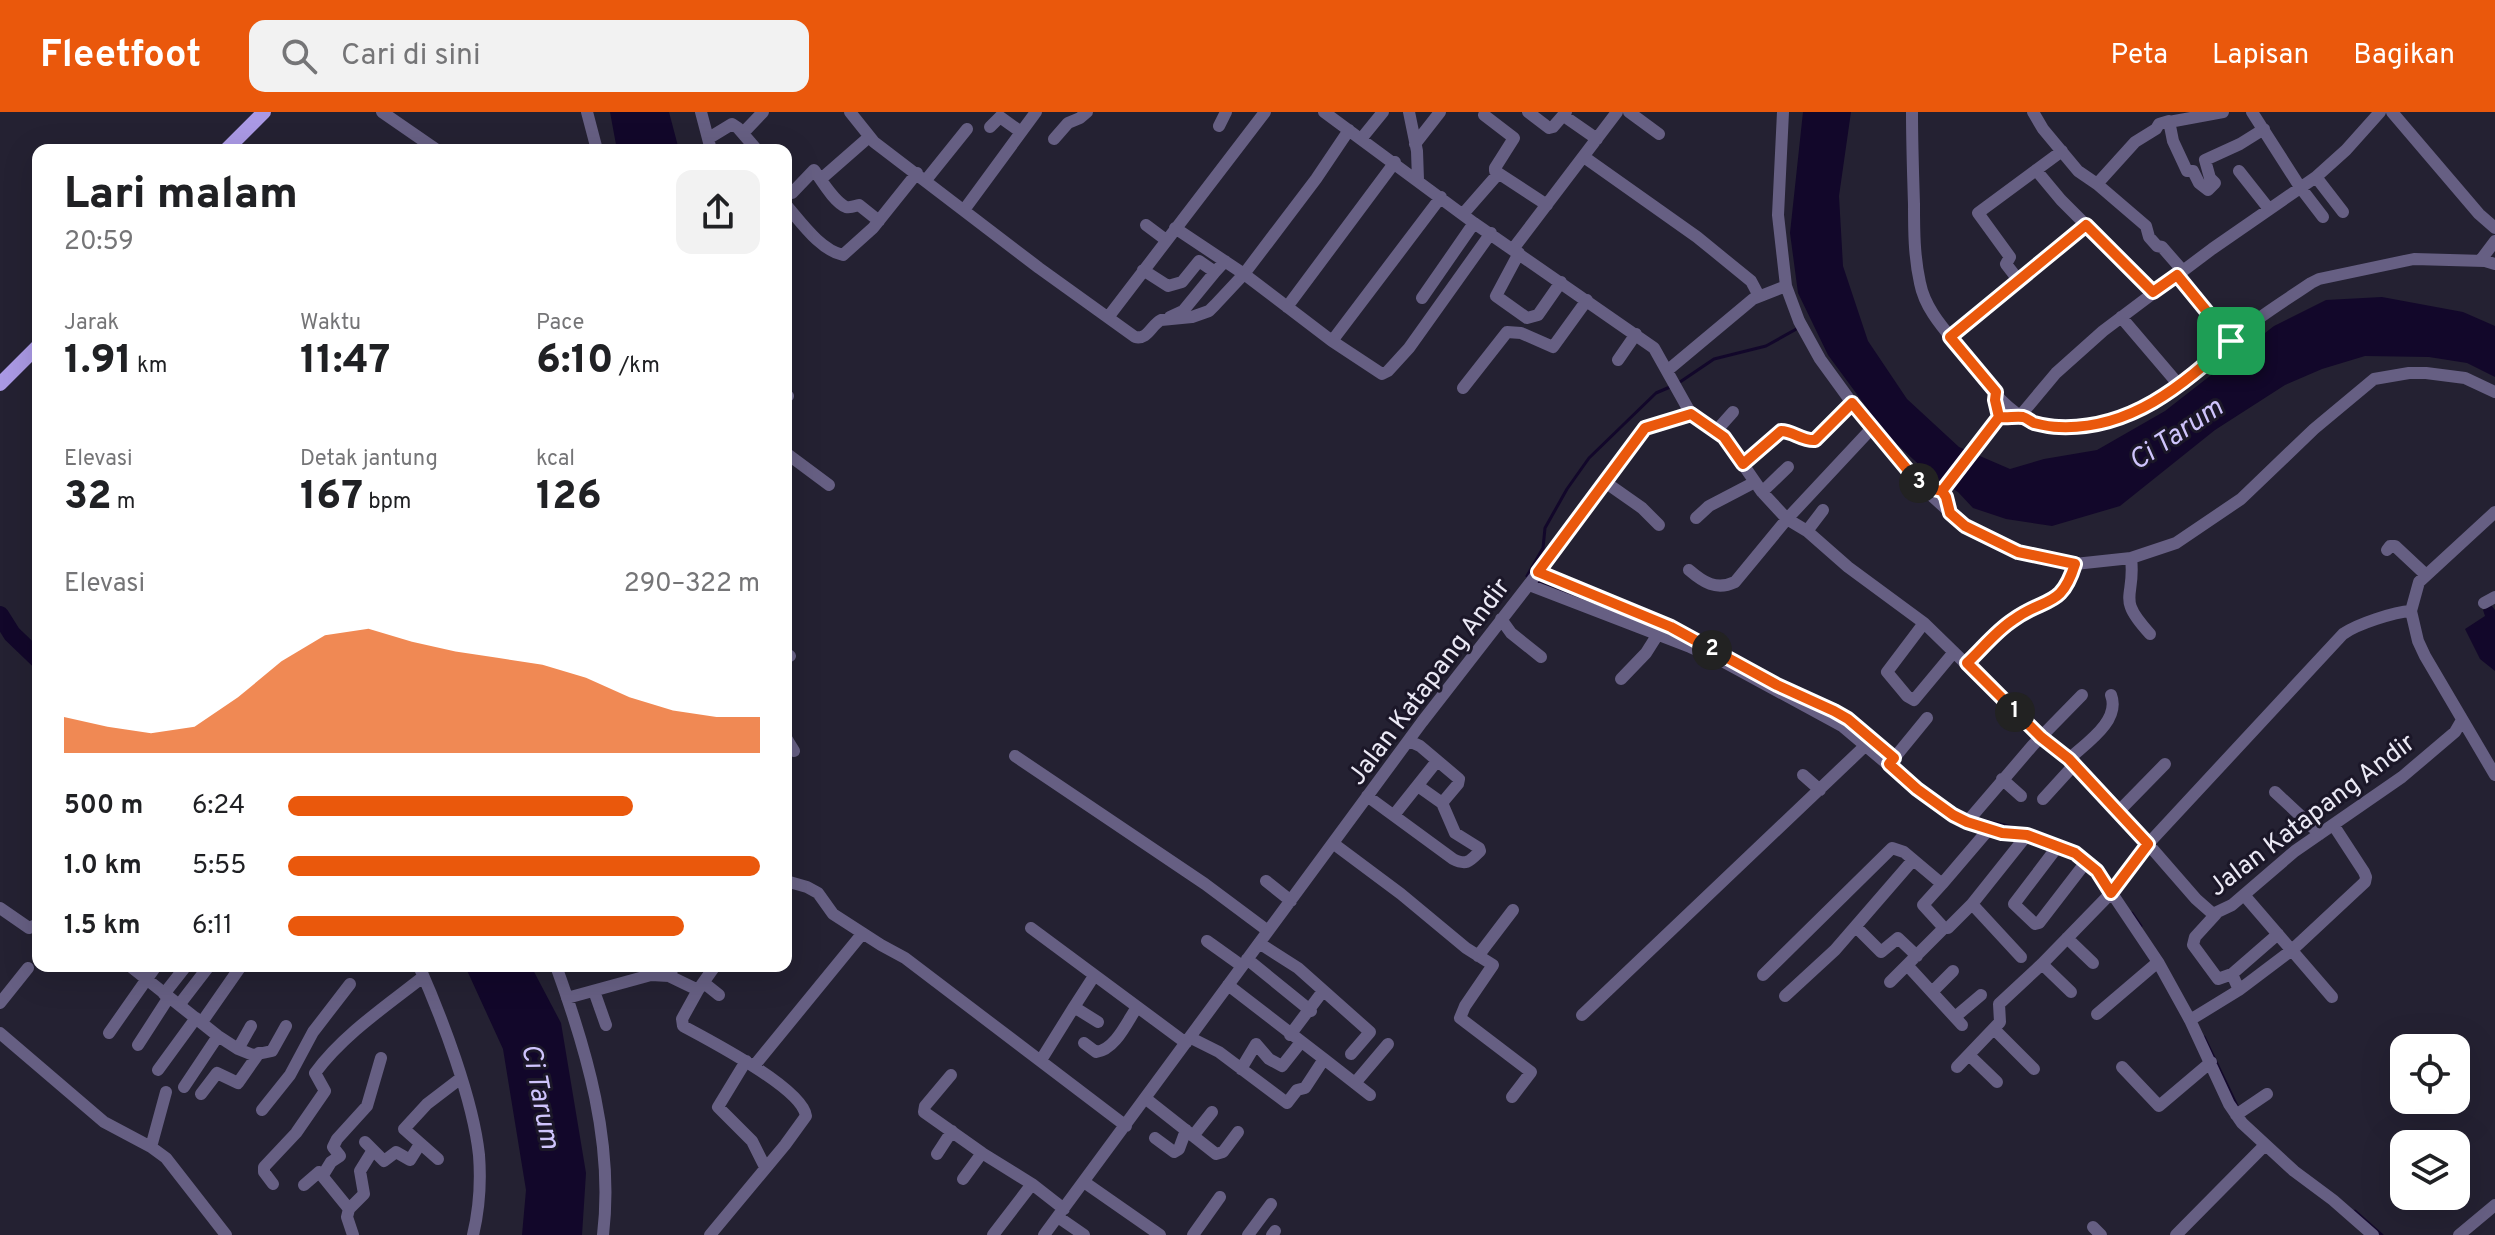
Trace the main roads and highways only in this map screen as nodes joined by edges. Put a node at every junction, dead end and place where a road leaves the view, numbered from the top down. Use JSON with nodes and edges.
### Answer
{"nodes":[{"id":1,"x":264,"y":112,"type":"edge"},
{"id":2,"x":232,"y":144,"type":"edge"},
{"id":3,"x":32,"y":352,"type":"edge"},
{"id":4,"x":0,"y":384,"type":"edge"}],
"edges":[{"from":1,"to":2,"type":"main road"},
{"from":3,"to":4,"type":"main road"}]}
